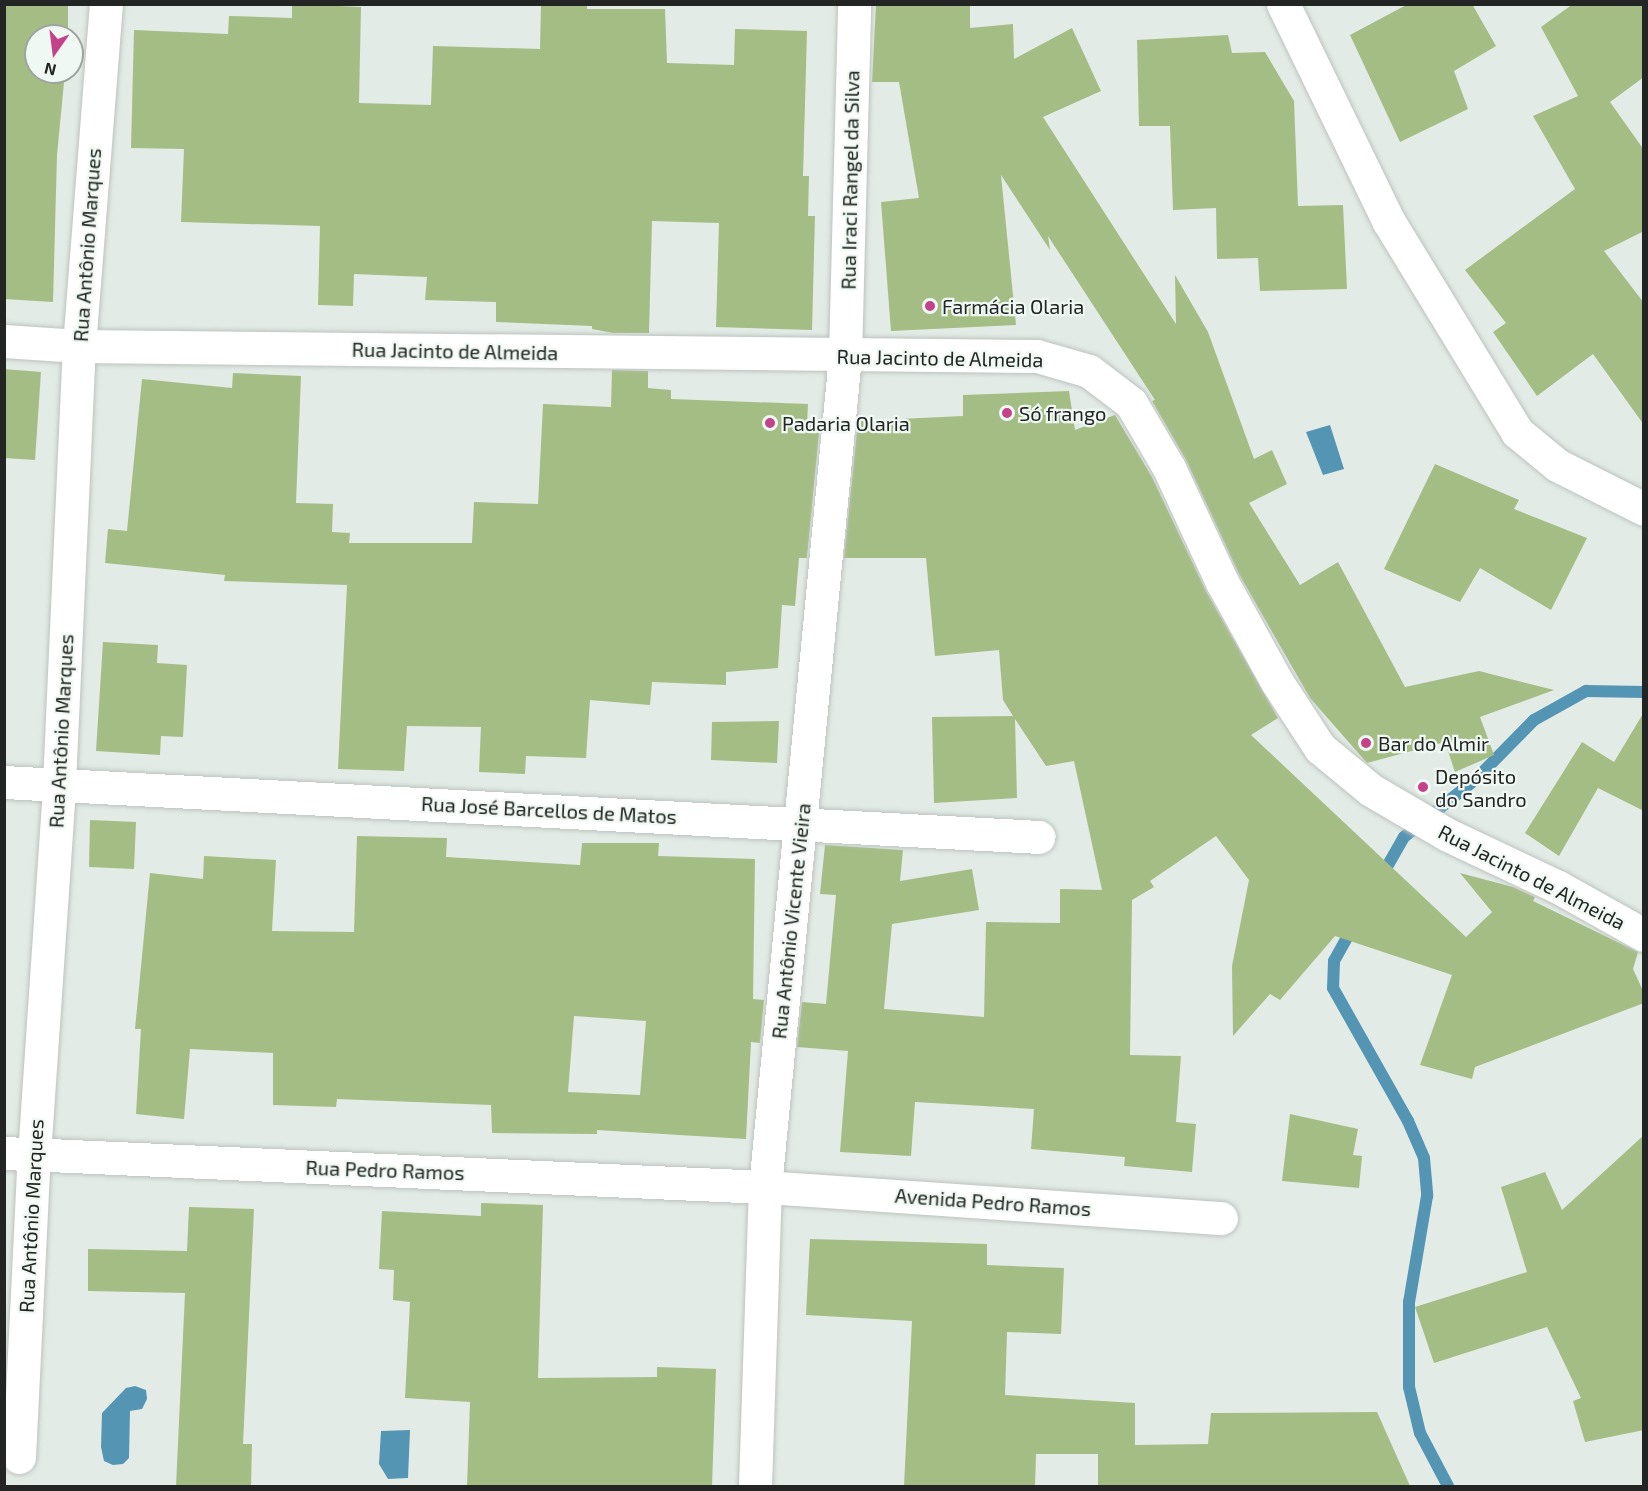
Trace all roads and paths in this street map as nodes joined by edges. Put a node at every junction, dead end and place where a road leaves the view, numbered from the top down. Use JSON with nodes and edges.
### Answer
{"nodes":[{"id":1,"x":106,"y":4,"type":"edge"},
{"id":2,"x":854,"y":4,"type":"edge"},
{"id":3,"x":1283,"y":4,"type":"edge"},
{"id":4,"x":4,"y":341,"type":"edge"},
{"id":5,"x":79,"y":346,"type":"junction"},
{"id":6,"x":845,"y":356,"type":"junction"},
{"id":7,"x":1644,"y":509,"type":"edge"},
{"id":8,"x":4,"y":782,"type":"edge"},
{"id":9,"x":59,"y":784,"type":"junction"},
{"id":10,"x":801,"y":823,"type":"junction"},
{"id":11,"x":1039,"y":837,"type":"dead end"},
{"id":12,"x":1644,"y":935,"type":"edge"},
{"id":13,"x":19,"y":1154,"type":"edge"},
{"id":14,"x":765,"y":1187,"type":"junction"},
{"id":15,"x":1221,"y":1218,"type":"dead end"},
{"id":16,"x":19,"y":1457,"type":"dead end"},
{"id":17,"x":755,"y":1486,"type":"edge"}],
"edges":[{"from":1,"to":5,"type":"street","name":"Rua Antônio Marques"},
{"from":2,"to":6,"type":"street","name":"Rua Iraci Rangel da Silva"},
{"from":3,"to":7,"type":"street"},
{"from":4,"to":5,"type":"street","name":"Rua Jacinto de Almeida"},
{"from":5,"to":6,"type":"street","name":"Rua Jacinto de Almeida"},
{"from":5,"to":9,"type":"street","name":"Rua Antônio Marques"},
{"from":6,"to":10,"type":"street","name":"Rua Antônio Vicente Vieira"},
{"from":6,"to":12,"type":"street","name":"Rua Jacinto de Almeida"},
{"from":8,"to":9,"type":"street","name":"Rua José Barcellos de Matos"},
{"from":9,"to":10,"type":"street","name":"Rua José Barcellos de Matos"},
{"from":9,"to":13,"type":"street","name":"Rua Antônio Marques"},
{"from":10,"to":11,"type":"street","name":"Rua José Barcellos de Matos"},
{"from":10,"to":14,"type":"street","name":"Rua Antônio Vicente Vieira"},
{"from":13,"to":14,"type":"street","name":"Rua Pedro Ramos"},
{"from":13,"to":16,"type":"street","name":"Rua Antônio Marques"},
{"from":14,"to":15,"type":"street","name":"Avenida Pedro Ramos"},
{"from":14,"to":17,"type":"street","name":"Rua Antônio Vicente Vieira"}]}
